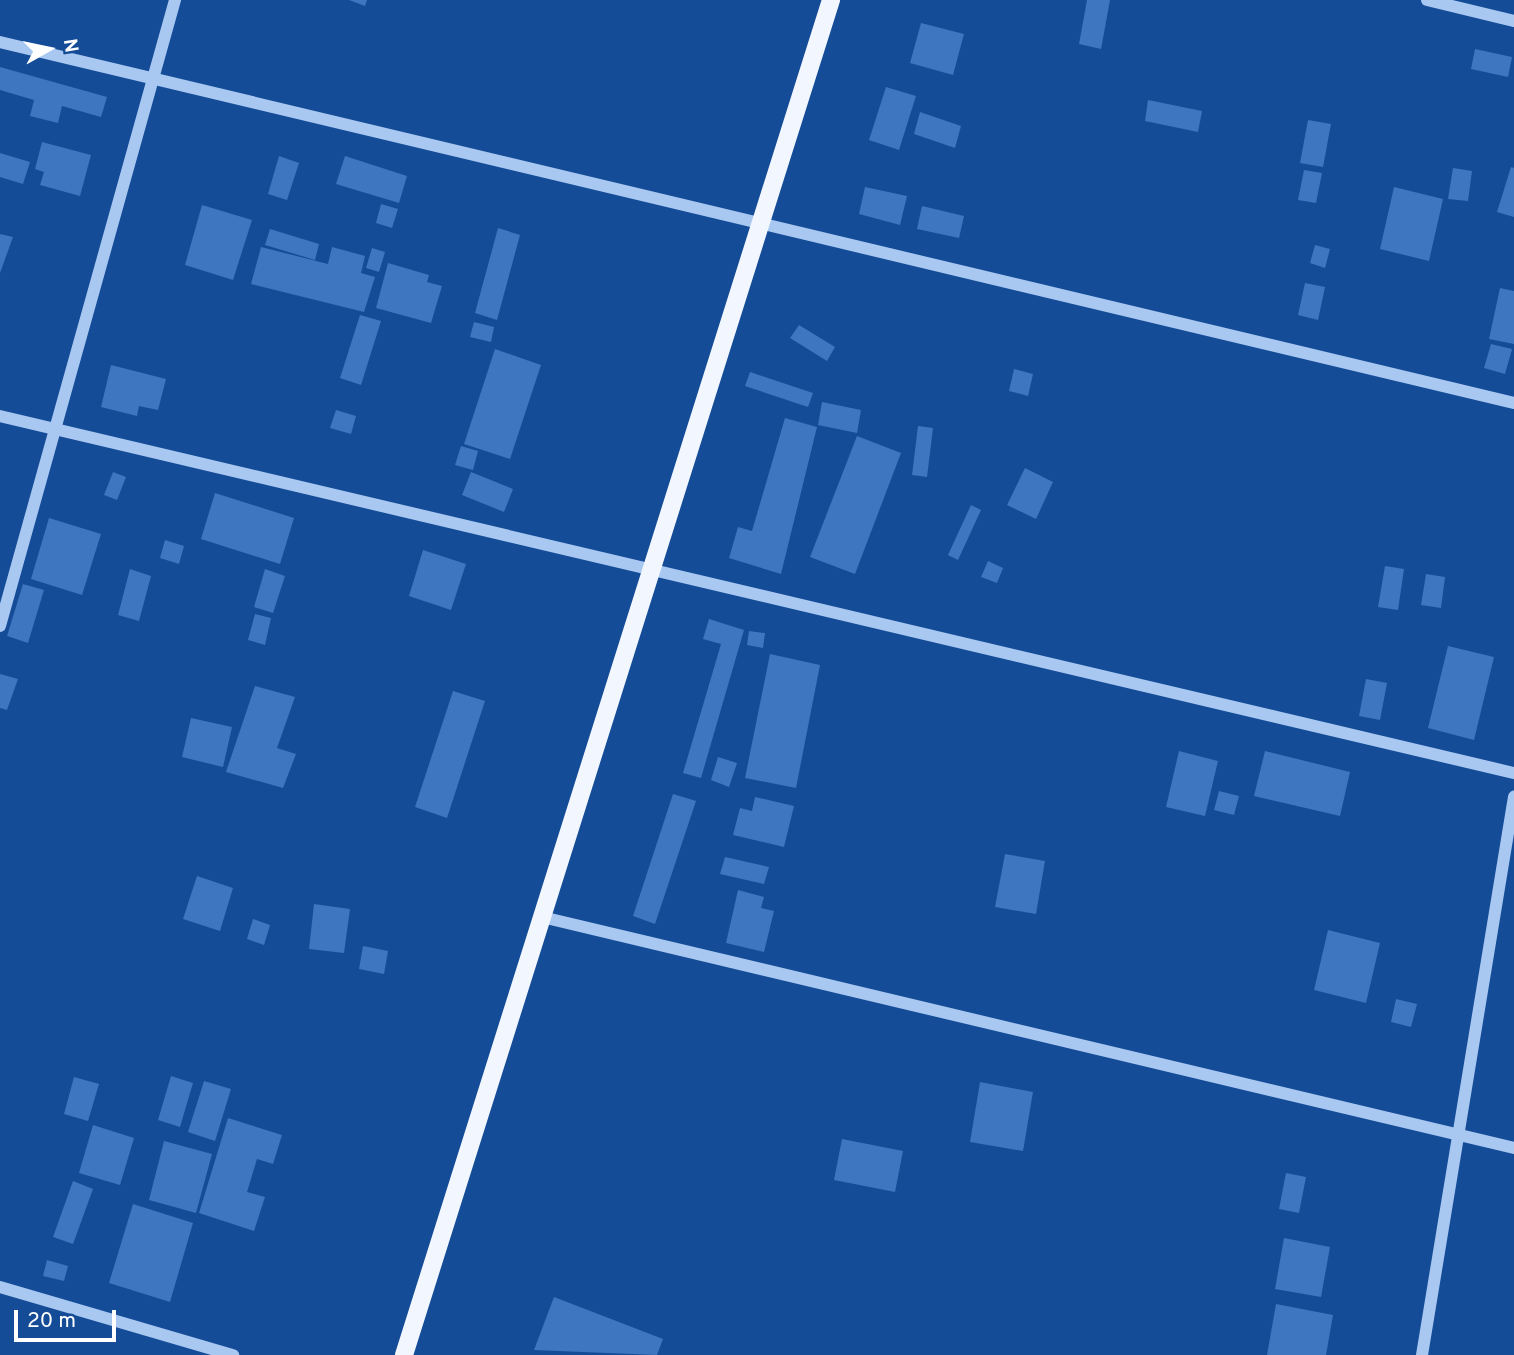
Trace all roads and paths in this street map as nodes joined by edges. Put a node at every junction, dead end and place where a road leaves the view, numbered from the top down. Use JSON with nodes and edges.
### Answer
{"nodes":[{"id":1,"x":175,"y":0,"type":"edge"},
{"id":2,"x":831,"y":0,"type":"edge"},
{"id":3,"x":1427,"y":0,"type":"edge"},
{"id":4,"x":1514,"y":21,"type":"edge"},
{"id":5,"x":0,"y":42,"type":"edge"},
{"id":6,"x":153,"y":78,"type":"junction"},
{"id":7,"x":761,"y":223,"type":"junction"},
{"id":8,"x":1514,"y":403,"type":"edge"},
{"id":9,"x":0,"y":416,"type":"edge"},
{"id":10,"x":55,"y":429,"type":"junction"},
{"id":11,"x":651,"y":569,"type":"junction"},
{"id":12,"x":0,"y":626,"type":"edge"},
{"id":13,"x":1514,"y":773,"type":"edge"},
{"id":14,"x":1514,"y":797,"type":"edge"},
{"id":15,"x":542,"y":917,"type":"junction"},
{"id":16,"x":1458,"y":1135,"type":"junction"},
{"id":17,"x":1514,"y":1148,"type":"edge"},
{"id":18,"x":0,"y":1287,"type":"edge"},
{"id":19,"x":233,"y":1355,"type":"edge"},
{"id":20,"x":404,"y":1355,"type":"edge"},
{"id":21,"x":1422,"y":1355,"type":"edge"}],
"edges":[{"from":1,"to":6,"type":"street"},
{"from":2,"to":7,"type":"main road"},
{"from":3,"to":4,"type":"street"},
{"from":5,"to":6,"type":"street"},
{"from":6,"to":7,"type":"street"},
{"from":6,"to":10,"type":"street"},
{"from":7,"to":8,"type":"street"},
{"from":7,"to":11,"type":"main road"},
{"from":9,"to":10,"type":"street"},
{"from":10,"to":11,"type":"street"},
{"from":10,"to":12,"type":"street"},
{"from":11,"to":13,"type":"street"},
{"from":11,"to":15,"type":"main road"},
{"from":14,"to":16,"type":"street"},
{"from":15,"to":16,"type":"street"},
{"from":15,"to":20,"type":"main road"},
{"from":16,"to":17,"type":"street"},
{"from":16,"to":21,"type":"street"},
{"from":18,"to":19,"type":"street"}]}
